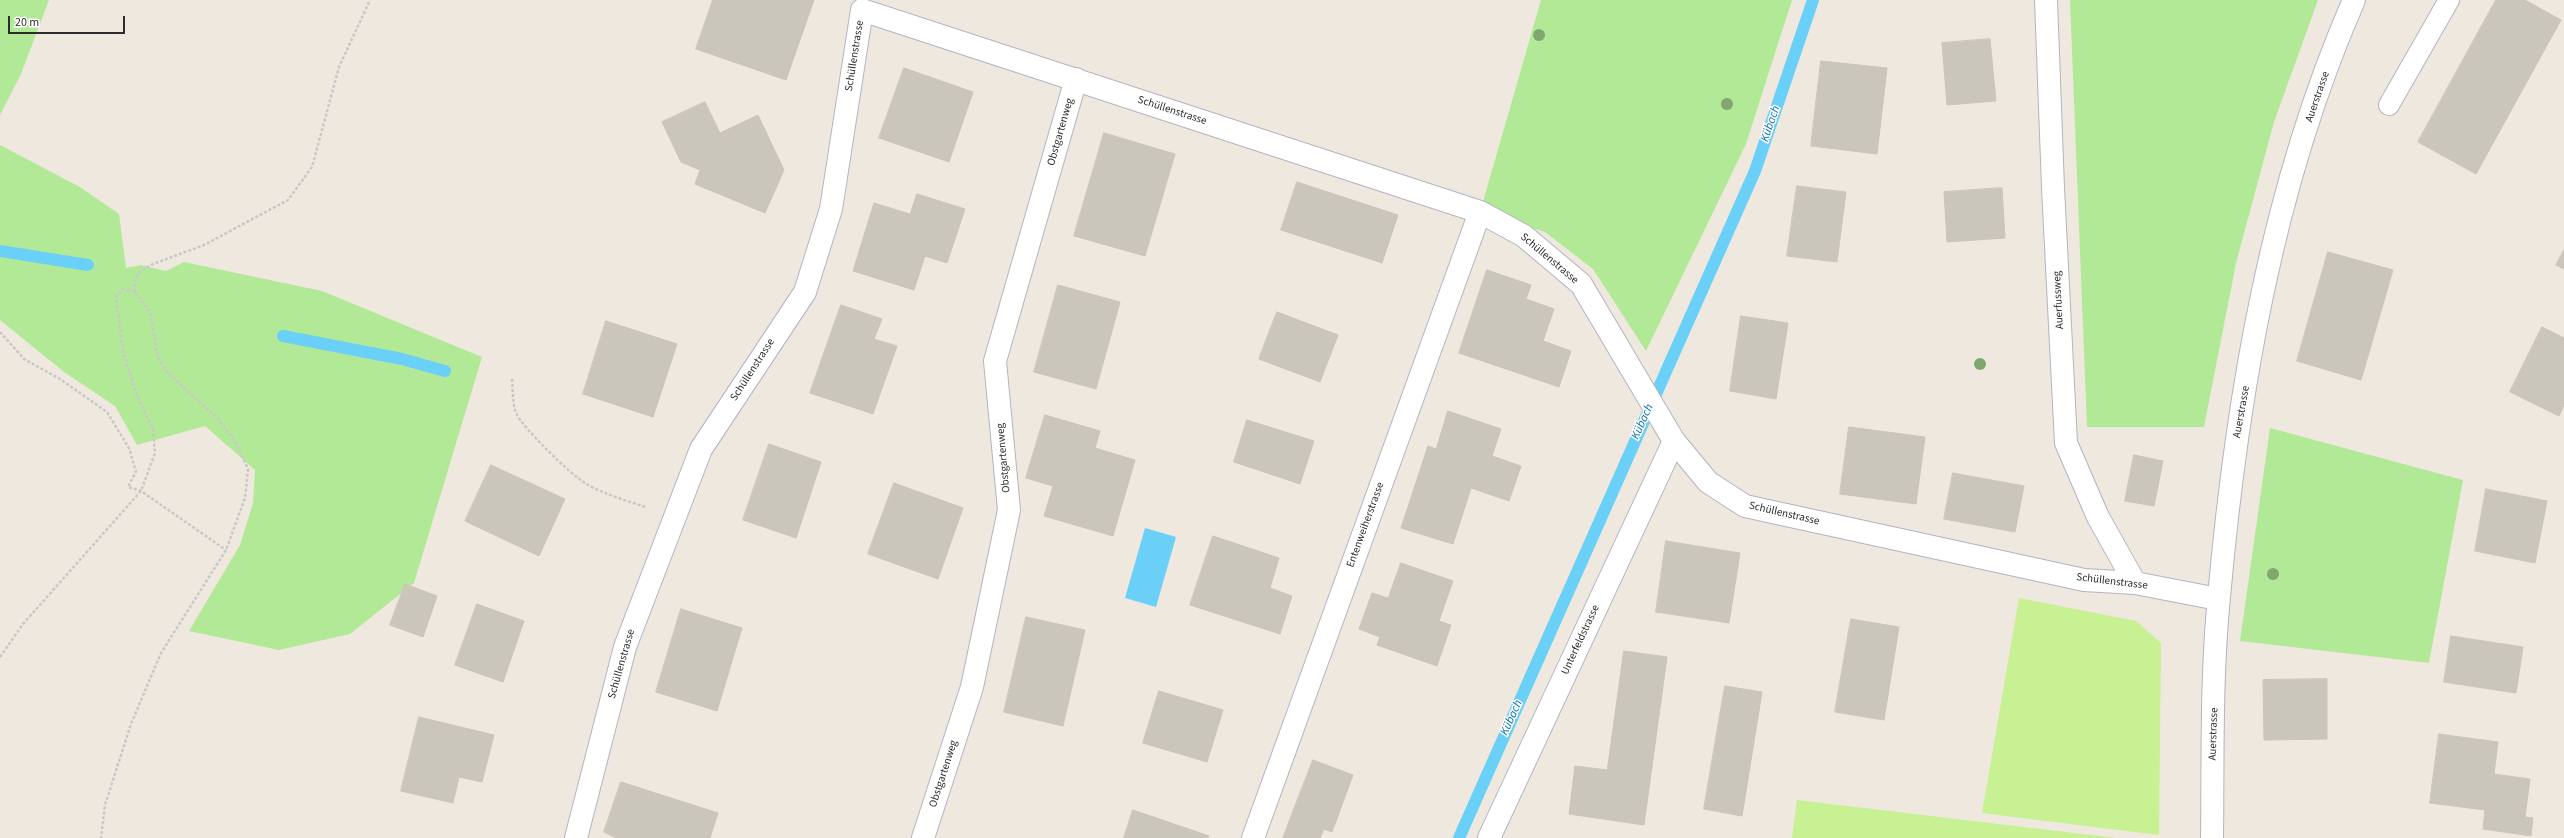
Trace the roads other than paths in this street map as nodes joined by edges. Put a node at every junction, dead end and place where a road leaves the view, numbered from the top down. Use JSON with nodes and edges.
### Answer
{"nodes":[{"id":1,"x":2046,"y":0,"type":"edge"},
{"id":2,"x":2354,"y":0,"type":"edge"},
{"id":3,"x":2449,"y":0,"type":"edge"},
{"id":4,"x":1076,"y":79,"type":"junction"},
{"id":5,"x":2389,"y":105,"type":"dead end"},
{"id":6,"x":1480,"y":212,"type":"junction"},
{"id":7,"x":1669,"y":434,"type":"junction"},
{"id":8,"x":2135,"y":583,"type":"junction"},
{"id":9,"x":2218,"y":599,"type":"junction"},
{"id":10,"x":576,"y":838,"type":"edge"},
{"id":11,"x":923,"y":838,"type":"edge"},
{"id":12,"x":1253,"y":838,"type":"edge"},
{"id":13,"x":1489,"y":838,"type":"edge"},
{"id":14,"x":2212,"y":838,"type":"edge"}],
"edges":[{"from":1,"to":8,"type":"street","name":"Auerfussweg"},
{"from":2,"to":9,"type":"street","name":"Auerstrasse"},
{"from":3,"to":5,"type":"lane"},
{"from":4,"to":6,"type":"street","name":"Schüllenstrasse"},
{"from":4,"to":10,"type":"street","name":"Schüllenstrasse"},
{"from":4,"to":11,"type":"street","name":"Obstgartenweg"},
{"from":6,"to":7,"type":"street","name":"Schüllenstrasse"},
{"from":6,"to":12,"type":"street","name":"Entenweiherstrasse"},
{"from":7,"to":8,"type":"street","name":"Schüllenstrasse"},
{"from":7,"to":13,"type":"street","name":"Unterfeldstrasse"},
{"from":8,"to":9,"type":"street","name":"Schüllenstrasse"},
{"from":9,"to":14,"type":"street","name":"Auerstrasse"}]}
